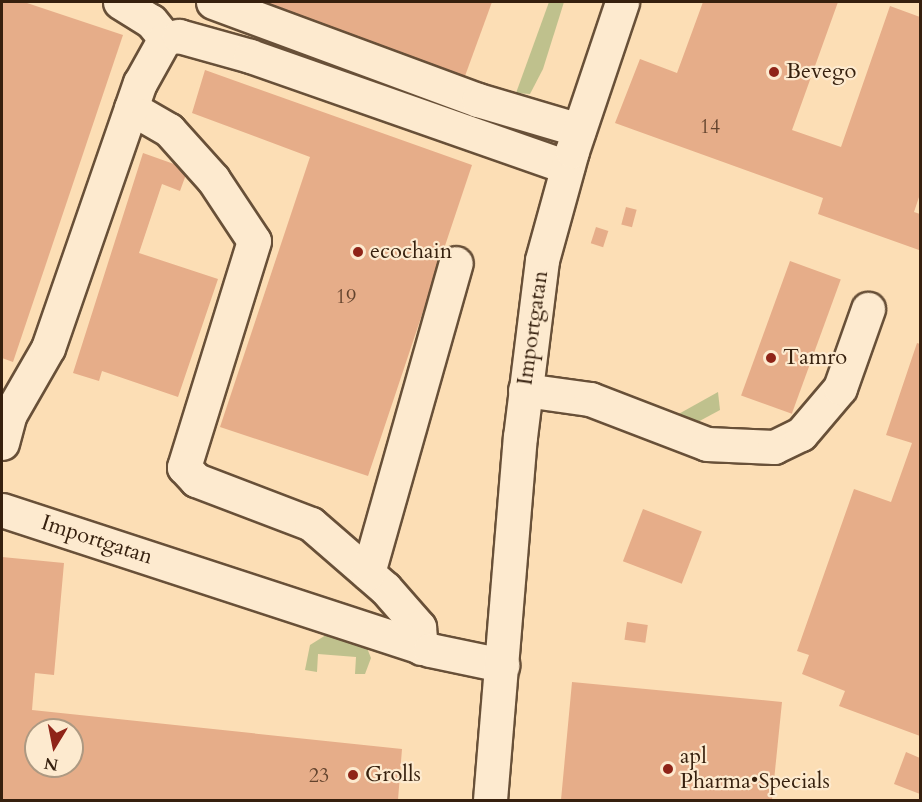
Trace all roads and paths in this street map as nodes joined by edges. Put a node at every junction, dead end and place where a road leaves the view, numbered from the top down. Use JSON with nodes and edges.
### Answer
{"nodes":[{"id":1,"x":120,"y":2,"type":"edge"},
{"id":2,"x":213,"y":2,"type":"edge"},
{"id":3,"x":622,"y":2,"type":"edge"},
{"id":4,"x":165,"y":38,"type":"junction"},
{"id":5,"x":131,"y":108,"type":"junction"},
{"id":6,"x":579,"y":130,"type":"junction"},
{"id":7,"x":567,"y":167,"type":"junction"},
{"id":8,"x":456,"y":262,"type":"dead end"},
{"id":9,"x":868,"y":309,"type":"dead end"},
{"id":10,"x":525,"y":390,"type":"junction"},
{"id":11,"x":2,"y":443,"type":"edge"},
{"id":12,"x":2,"y":510,"type":"edge"},
{"id":13,"x":368,"y":573,"type":"junction"},
{"id":14,"x":421,"y":648,"type":"junction"},
{"id":15,"x":502,"y":665,"type":"junction"},
{"id":16,"x":490,"y":801,"type":"edge"}],
"edges":[{"from":1,"to":4,"type":"street"},
{"from":2,"to":6,"type":"street"},
{"from":3,"to":6,"type":"street","name":"Importgatan"},
{"from":4,"to":5,"type":"street"},
{"from":4,"to":7,"type":"street"},
{"from":5,"to":11,"type":"street"},
{"from":5,"to":13,"type":"street"},
{"from":6,"to":7,"type":"street","name":"Importgatan"},
{"from":7,"to":10,"type":"street","name":"Importgatan"},
{"from":8,"to":13,"type":"street"},
{"from":9,"to":10,"type":"street"},
{"from":10,"to":15,"type":"street","name":"Importgatan"},
{"from":12,"to":14,"type":"street","name":"Importgatan"},
{"from":13,"to":14,"type":"street"},
{"from":14,"to":15,"type":"street","name":"Importgatan"},
{"from":15,"to":16,"type":"street","name":"Importgatan"}]}
